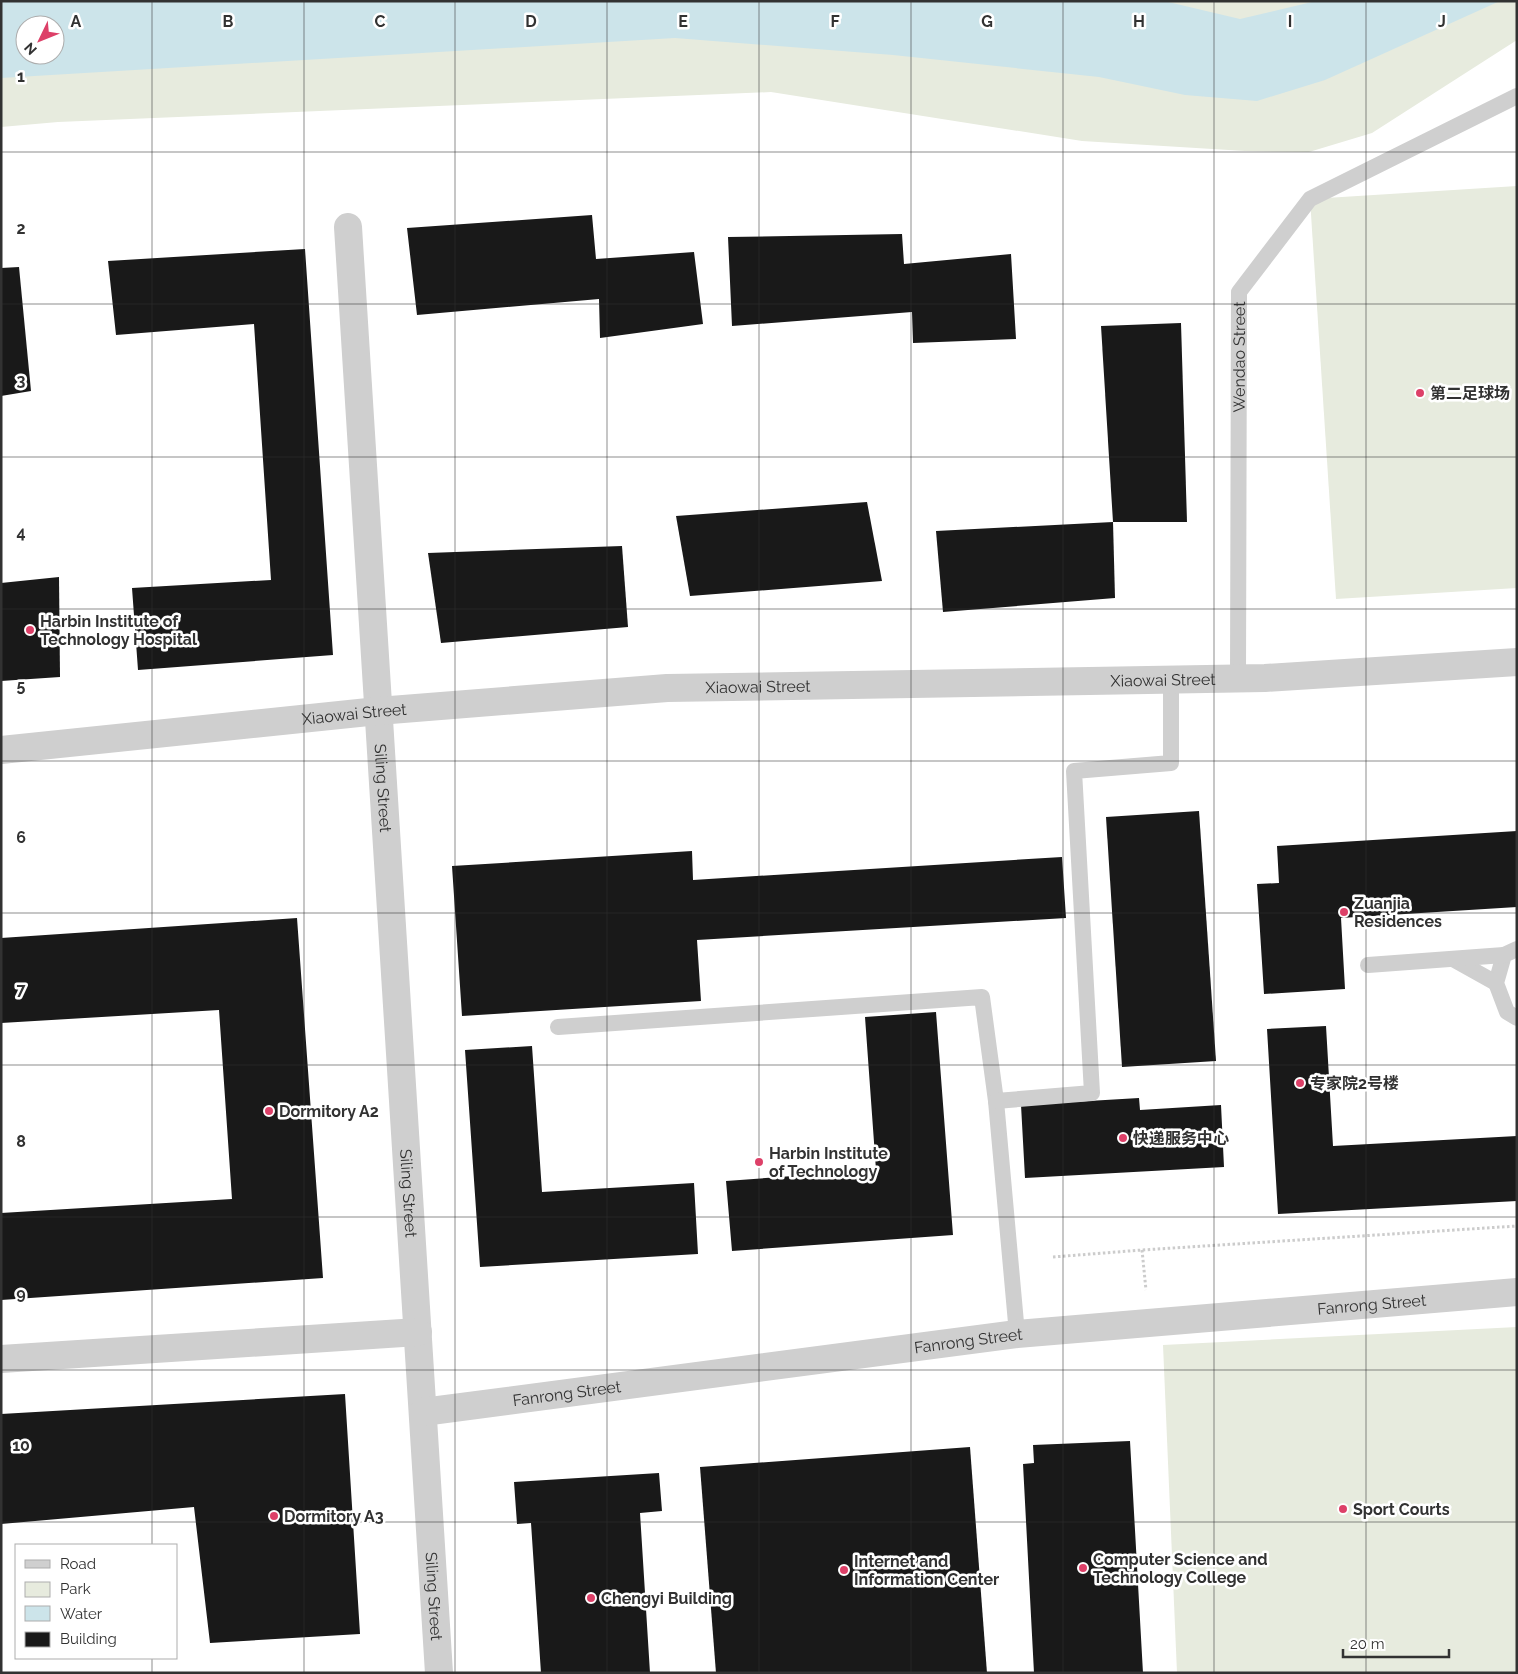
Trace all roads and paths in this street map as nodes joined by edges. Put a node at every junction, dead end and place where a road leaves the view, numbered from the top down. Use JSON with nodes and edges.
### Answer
{"nodes":[{"id":1,"x":1517,"y":96,"type":"edge"},
{"id":2,"x":348,"y":227,"type":"dead end"},
{"id":3,"x":1517,"y":662,"type":"edge"},
{"id":4,"x":1238,"y":679,"type":"junction"},
{"id":5,"x":1171,"y":680,"type":"junction"},
{"id":6,"x":378,"y":711,"type":"junction"},
{"id":7,"x":1,"y":750,"type":"edge"},
{"id":8,"x":1510,"y":952,"type":"edge"},
{"id":9,"x":1453,"y":958,"type":"junction"},
{"id":10,"x":1368,"y":965,"type":"dead end"},
{"id":11,"x":1496,"y":983,"type":"junction"},
{"id":12,"x":1517,"y":1018,"type":"edge"},
{"id":13,"x":558,"y":1027,"type":"dead end"},
{"id":14,"x":996,"y":1101,"type":"junction"},
{"id":15,"x":1517,"y":1226,"type":"edge"},
{"id":16,"x":1142,"y":1250,"type":"junction"},
{"id":17,"x":1053,"y":1257,"type":"dead end"},
{"id":18,"x":1517,"y":1292,"type":"edge"},
{"id":19,"x":1148,"y":1323,"type":"junction"},
{"id":20,"x":418,"y":1332,"type":"junction"},
{"id":21,"x":1017,"y":1334,"type":"junction"},
{"id":22,"x":1,"y":1359,"type":"edge"},
{"id":23,"x":423,"y":1412,"type":"junction"},
{"id":24,"x":440,"y":1673,"type":"edge"}],
"edges":[{"from":1,"to":4,"type":"lane","name":"Wendao Street"},
{"from":2,"to":6,"type":"street","name":"Siling Street"},
{"from":3,"to":4,"type":"street","name":"Xiaowai Street"},
{"from":4,"to":5,"type":"street","name":"Xiaowai Street"},
{"from":5,"to":6,"type":"street","name":"Xiaowai Street"},
{"from":5,"to":14,"type":"lane"},
{"from":6,"to":7,"type":"street","name":"Xiaowai Street"},
{"from":6,"to":20,"type":"street","name":"Siling Street"},
{"from":8,"to":9,"type":"lane"},
{"from":8,"to":11,"type":"lane"},
{"from":9,"to":10,"type":"lane"},
{"from":9,"to":11,"type":"lane"},
{"from":11,"to":12,"type":"lane"},
{"from":13,"to":14,"type":"lane"},
{"from":14,"to":21,"type":"lane"},
{"from":15,"to":16,"type":"path"},
{"from":16,"to":17,"type":"path"},
{"from":16,"to":19,"type":"path"},
{"from":18,"to":19,"type":"street","name":"Fanrong Street"},
{"from":19,"to":21,"type":"street","name":"Fanrong Street"},
{"from":20,"to":22,"type":"street"},
{"from":20,"to":23,"type":"street","name":"Siling Street"},
{"from":21,"to":23,"type":"street","name":"Fanrong Street"},
{"from":23,"to":24,"type":"street","name":"Siling Street"}]}
